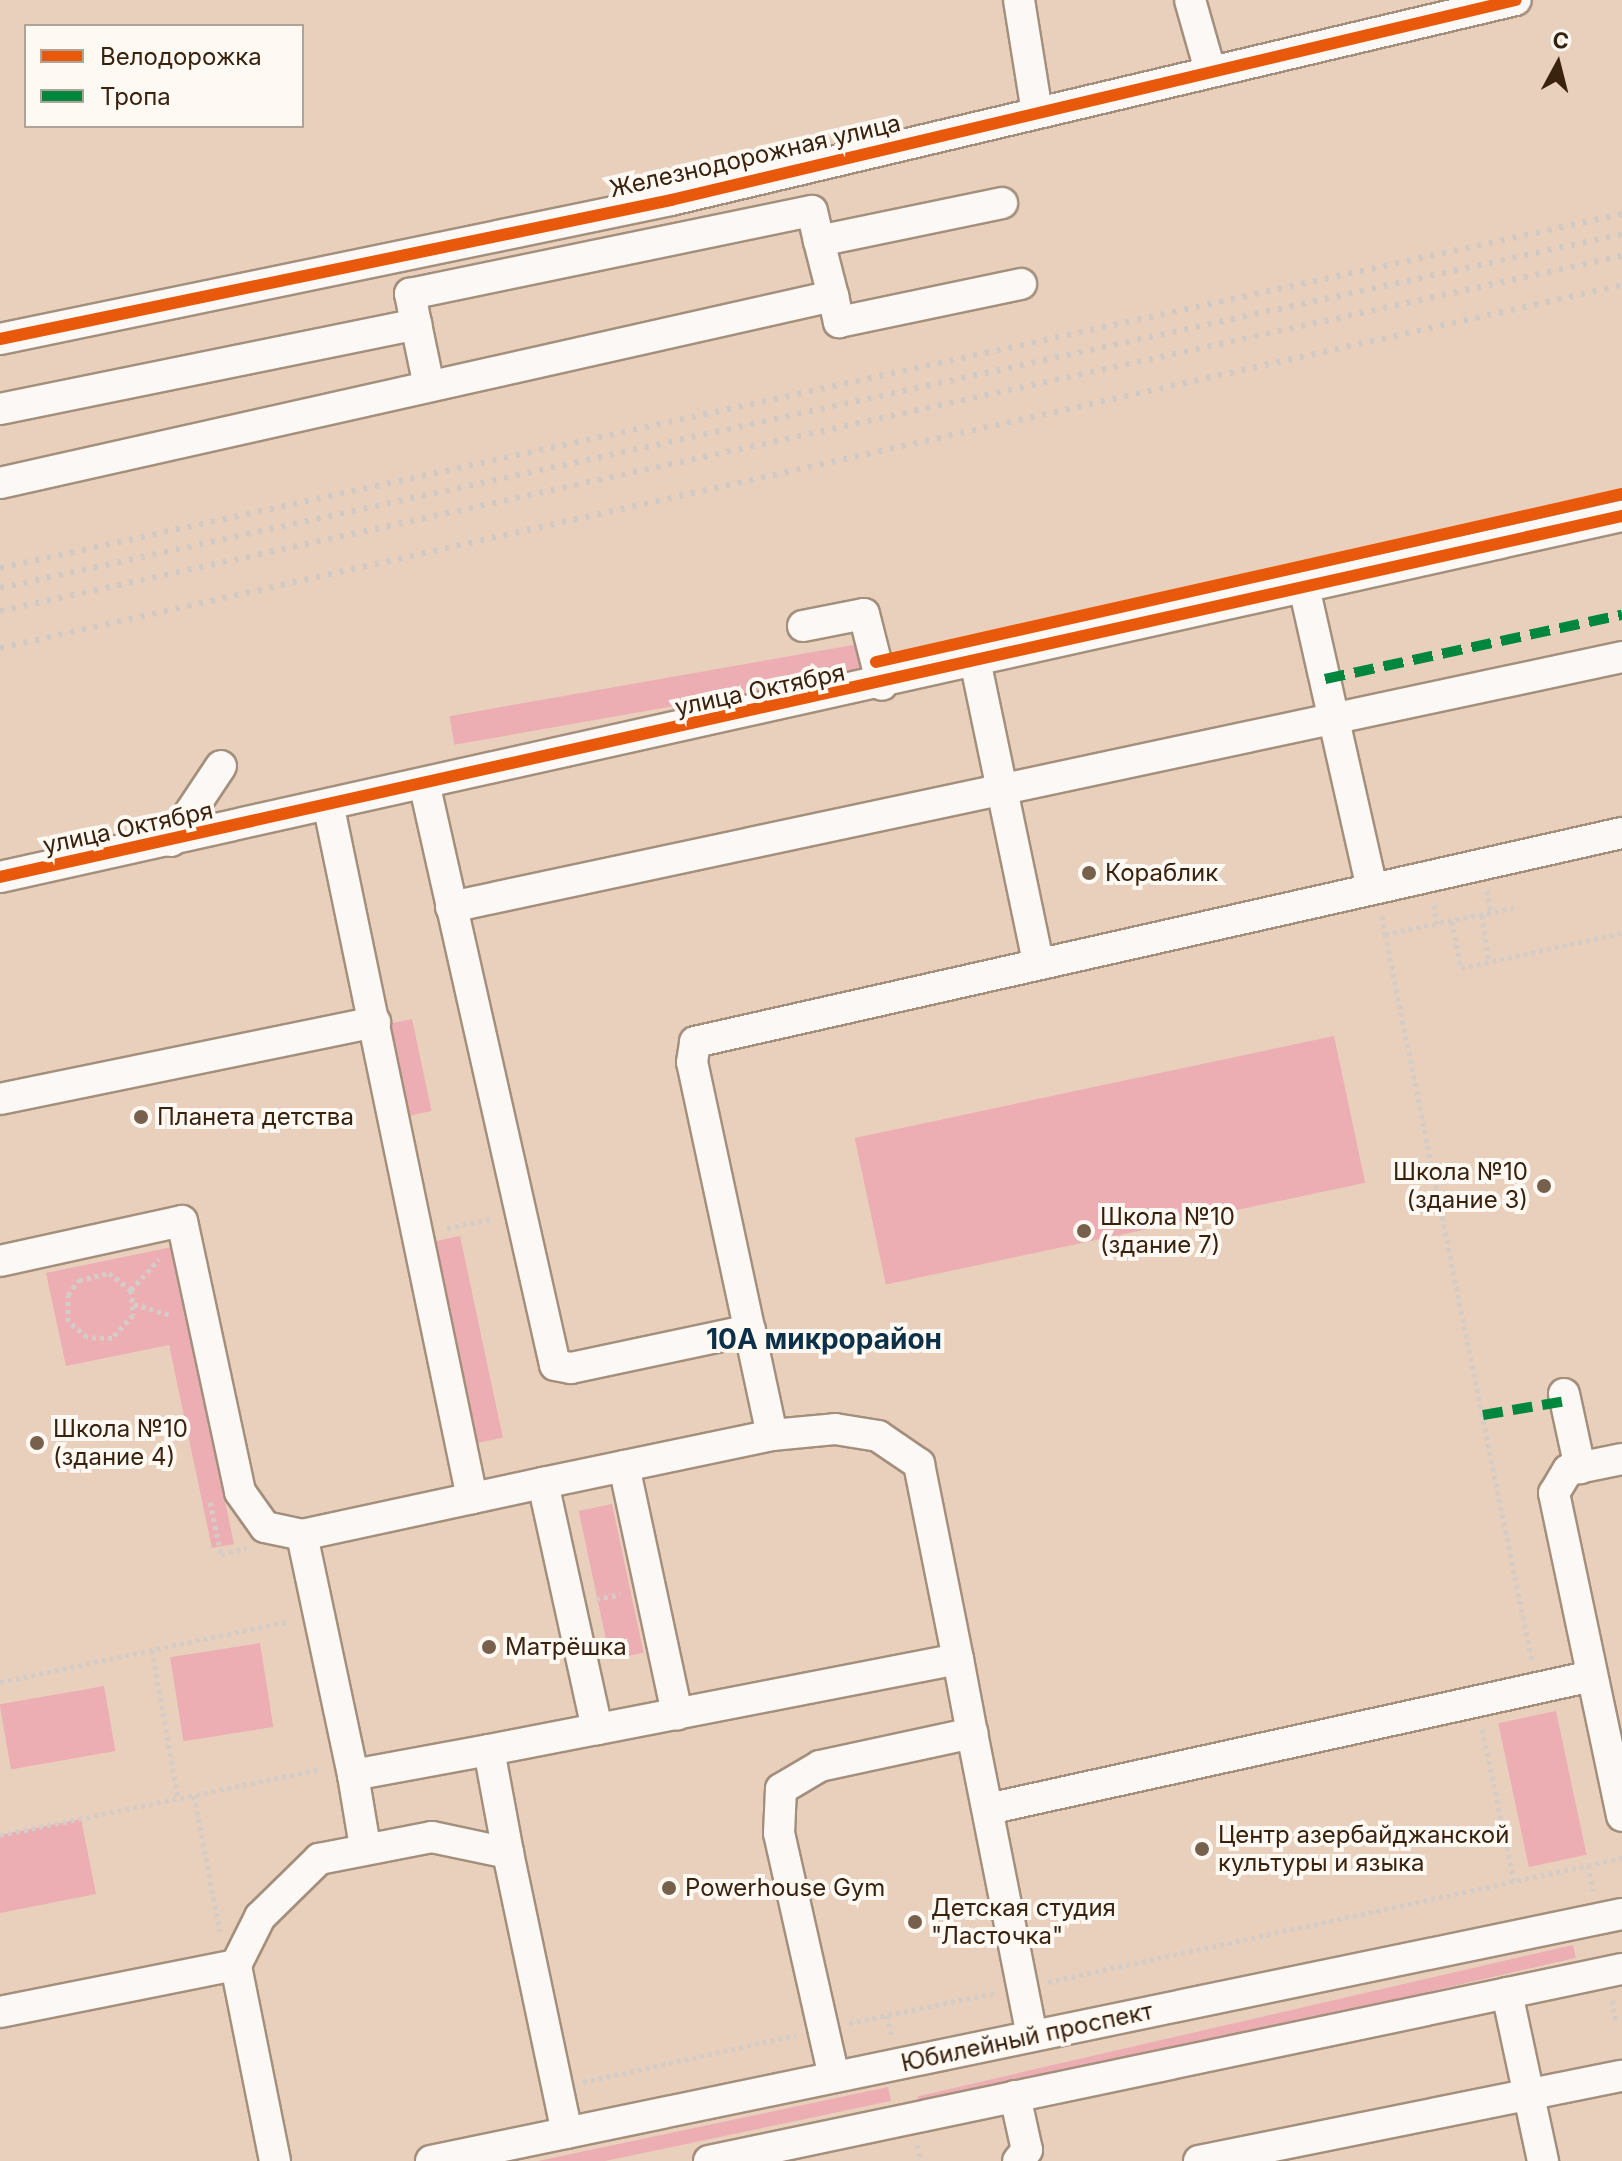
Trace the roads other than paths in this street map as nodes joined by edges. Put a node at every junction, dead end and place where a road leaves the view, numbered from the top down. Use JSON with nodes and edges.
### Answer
{"nodes":[{"id":1,"x":1019,"y":0,"type":"edge"},
{"id":2,"x":1190,"y":0,"type":"edge"},
{"id":3,"x":1516,"y":0,"type":"edge"},
{"id":4,"x":1450,"y":7,"type":"edge"},
{"id":5,"x":1210,"y":70,"type":"junction"},
{"id":6,"x":1037,"y":112,"type":"junction"},
{"id":7,"x":1002,"y":203,"type":"dead end"},
{"id":8,"x":819,"y":241,"type":"junction"},
{"id":9,"x":1021,"y":284,"type":"dead end"},
{"id":10,"x":833,"y":296,"type":"junction"},
{"id":11,"x":416,"y":324,"type":"junction"},
{"id":12,"x":0,"y":339,"type":"edge"},
{"id":13,"x":429,"y":386,"type":"junction"},
{"id":14,"x":0,"y":409,"type":"edge"},
{"id":15,"x":0,"y":483,"type":"edge"},
{"id":16,"x":1622,"y":516,"type":"edge"},
{"id":17,"x":1304,"y":587,"type":"junction"},
{"id":18,"x":803,"y":626,"type":"dead end"},
{"id":19,"x":1622,"y":657,"type":"edge"},
{"id":20,"x":976,"y":665,"type":"junction"},
{"id":21,"x":882,"y":685,"type":"junction"},
{"id":22,"x":1334,"y":719,"type":"junction"},
{"id":23,"x":221,"y":766,"type":"dead end"},
{"id":24,"x":425,"y":787,"type":"junction"},
{"id":25,"x":1002,"y":789,"type":"junction"},
{"id":26,"x":329,"y":808,"type":"junction"},
{"id":27,"x":1622,"y":833,"type":"edge"},
{"id":28,"x":171,"y":841,"type":"junction"},
{"id":29,"x":0,"y":877,"type":"edge"},
{"id":30,"x":1374,"y":888,"type":"junction"},
{"id":31,"x":451,"y":907,"type":"junction"},
{"id":32,"x":1038,"y":962,"type":"junction"},
{"id":33,"x":375,"y":1022,"type":"junction"},
{"id":34,"x":0,"y":1099,"type":"edge"},
{"id":35,"x":0,"y":1260,"type":"edge"},
{"id":36,"x":750,"y":1330,"type":"junction"},
{"id":37,"x":1564,"y":1394,"type":"dead end"},
{"id":38,"x":772,"y":1435,"type":"junction"},
{"id":39,"x":1611,"y":1452,"type":"edge"},
{"id":40,"x":624,"y":1466,"type":"junction"},
{"id":41,"x":1580,"y":1468,"type":"junction"},
{"id":42,"x":543,"y":1483,"type":"junction"},
{"id":43,"x":472,"y":1498,"type":"junction"},
{"id":44,"x":302,"y":1535,"type":"junction"},
{"id":45,"x":958,"y":1659,"type":"junction"},
{"id":46,"x":1592,"y":1676,"type":"junction"},
{"id":47,"x":677,"y":1714,"type":"junction"},
{"id":48,"x":597,"y":1729,"type":"junction"},
{"id":49,"x":972,"y":1733,"type":"junction"},
{"id":50,"x":489,"y":1750,"type":"junction"},
{"id":51,"x":351,"y":1769,"type":"junction"},
{"id":52,"x":988,"y":1809,"type":"junction"},
{"id":53,"x":1622,"y":1816,"type":"edge"},
{"id":54,"x":365,"y":1847,"type":"junction"},
{"id":55,"x":508,"y":1853,"type":"junction"},
{"id":56,"x":1622,"y":1914,"type":"edge"},
{"id":57,"x":231,"y":1966,"type":"junction"},
{"id":58,"x":1622,"y":1969,"type":"edge"},
{"id":59,"x":1507,"y":1993,"type":"junction"},
{"id":60,"x":0,"y":2012,"type":"edge"},
{"id":61,"x":1032,"y":2036,"type":"junction"},
{"id":62,"x":1622,"y":2076,"type":"edge"},
{"id":63,"x":834,"y":2077,"type":"junction"},
{"id":64,"x":1529,"y":2095,"type":"junction"},
{"id":65,"x":1015,"y":2096,"type":"junction"},
{"id":66,"x":567,"y":2133,"type":"junction"},
{"id":67,"x":275,"y":2161,"type":"edge"},
{"id":68,"x":431,"y":2161,"type":"edge"},
{"id":69,"x":709,"y":2161,"type":"edge"},
{"id":70,"x":1018,"y":2161,"type":"edge"},
{"id":71,"x":1199,"y":2161,"type":"edge"},
{"id":72,"x":1543,"y":2161,"type":"edge"}],
"edges":[{"from":1,"to":6,"type":"street"},
{"from":2,"to":5,"type":"street"},
{"from":3,"to":4,"type":"street","name":"Железнодорожная улица"},
{"from":4,"to":5,"type":"street","name":"Железнодорожная улица"},
{"from":5,"to":6,"type":"street","name":"Железнодорожная улица"},
{"from":6,"to":12,"type":"street","name":"Железнодорожная улица"},
{"from":7,"to":8,"type":"street"},
{"from":8,"to":10,"type":"street"},
{"from":8,"to":11,"type":"street"},
{"from":9,"to":10,"type":"street"},
{"from":10,"to":13,"type":"street"},
{"from":11,"to":13,"type":"street"},
{"from":11,"to":14,"type":"street"},
{"from":13,"to":15,"type":"street"},
{"from":16,"to":17,"type":"street","name":"улица Октября"},
{"from":17,"to":20,"type":"street","name":"улица Октября"},
{"from":17,"to":22,"type":"street"},
{"from":18,"to":21,"type":"street"},
{"from":19,"to":22,"type":"street"},
{"from":20,"to":21,"type":"street","name":"улица Октября"},
{"from":20,"to":25,"type":"street"},
{"from":21,"to":24,"type":"street","name":"улица Октября"},
{"from":22,"to":25,"type":"street"},
{"from":22,"to":30,"type":"street"},
{"from":23,"to":28,"type":"street"},
{"from":24,"to":26,"type":"street","name":"улица Октября"},
{"from":24,"to":31,"type":"street"},
{"from":25,"to":31,"type":"street"},
{"from":25,"to":32,"type":"street"},
{"from":26,"to":28,"type":"street","name":"улица Октября"},
{"from":26,"to":33,"type":"street"},
{"from":27,"to":30,"type":"street"},
{"from":28,"to":29,"type":"street","name":"улица Октября"},
{"from":30,"to":32,"type":"street"},
{"from":31,"to":36,"type":"street"},
{"from":32,"to":36,"type":"street"},
{"from":33,"to":34,"type":"street"},
{"from":33,"to":43,"type":"street"},
{"from":35,"to":44,"type":"street"},
{"from":36,"to":38,"type":"street"},
{"from":37,"to":41,"type":"street"},
{"from":38,"to":40,"type":"street"},
{"from":38,"to":45,"type":"street"},
{"from":39,"to":41,"type":"street"},
{"from":40,"to":42,"type":"street"},
{"from":40,"to":47,"type":"street"},
{"from":41,"to":46,"type":"street"},
{"from":42,"to":43,"type":"street"},
{"from":42,"to":48,"type":"street"},
{"from":43,"to":44,"type":"street"},
{"from":44,"to":51,"type":"street"},
{"from":45,"to":47,"type":"street"},
{"from":45,"to":49,"type":"street"},
{"from":46,"to":52,"type":"street"},
{"from":46,"to":53,"type":"street"},
{"from":47,"to":48,"type":"street"},
{"from":48,"to":50,"type":"street"},
{"from":49,"to":52,"type":"street"},
{"from":49,"to":63,"type":"street"},
{"from":50,"to":51,"type":"street"},
{"from":50,"to":55,"type":"street"},
{"from":51,"to":54,"type":"street"},
{"from":52,"to":61,"type":"street"},
{"from":54,"to":55,"type":"street"},
{"from":54,"to":57,"type":"street"},
{"from":55,"to":66,"type":"street"},
{"from":56,"to":61,"type":"street","name":"Юбилейный проспект"},
{"from":57,"to":60,"type":"street"},
{"from":57,"to":67,"type":"street"},
{"from":58,"to":59,"type":"street"},
{"from":59,"to":64,"type":"street"},
{"from":59,"to":65,"type":"street"},
{"from":61,"to":63,"type":"street","name":"Юбилейный проспект"},
{"from":62,"to":64,"type":"street"},
{"from":63,"to":66,"type":"street","name":"Юбилейный проспект"},
{"from":64,"to":71,"type":"street"},
{"from":64,"to":72,"type":"street"},
{"from":65,"to":69,"type":"street"},
{"from":65,"to":70,"type":"street"},
{"from":66,"to":68,"type":"street","name":"Юбилейный проспект"}]}
